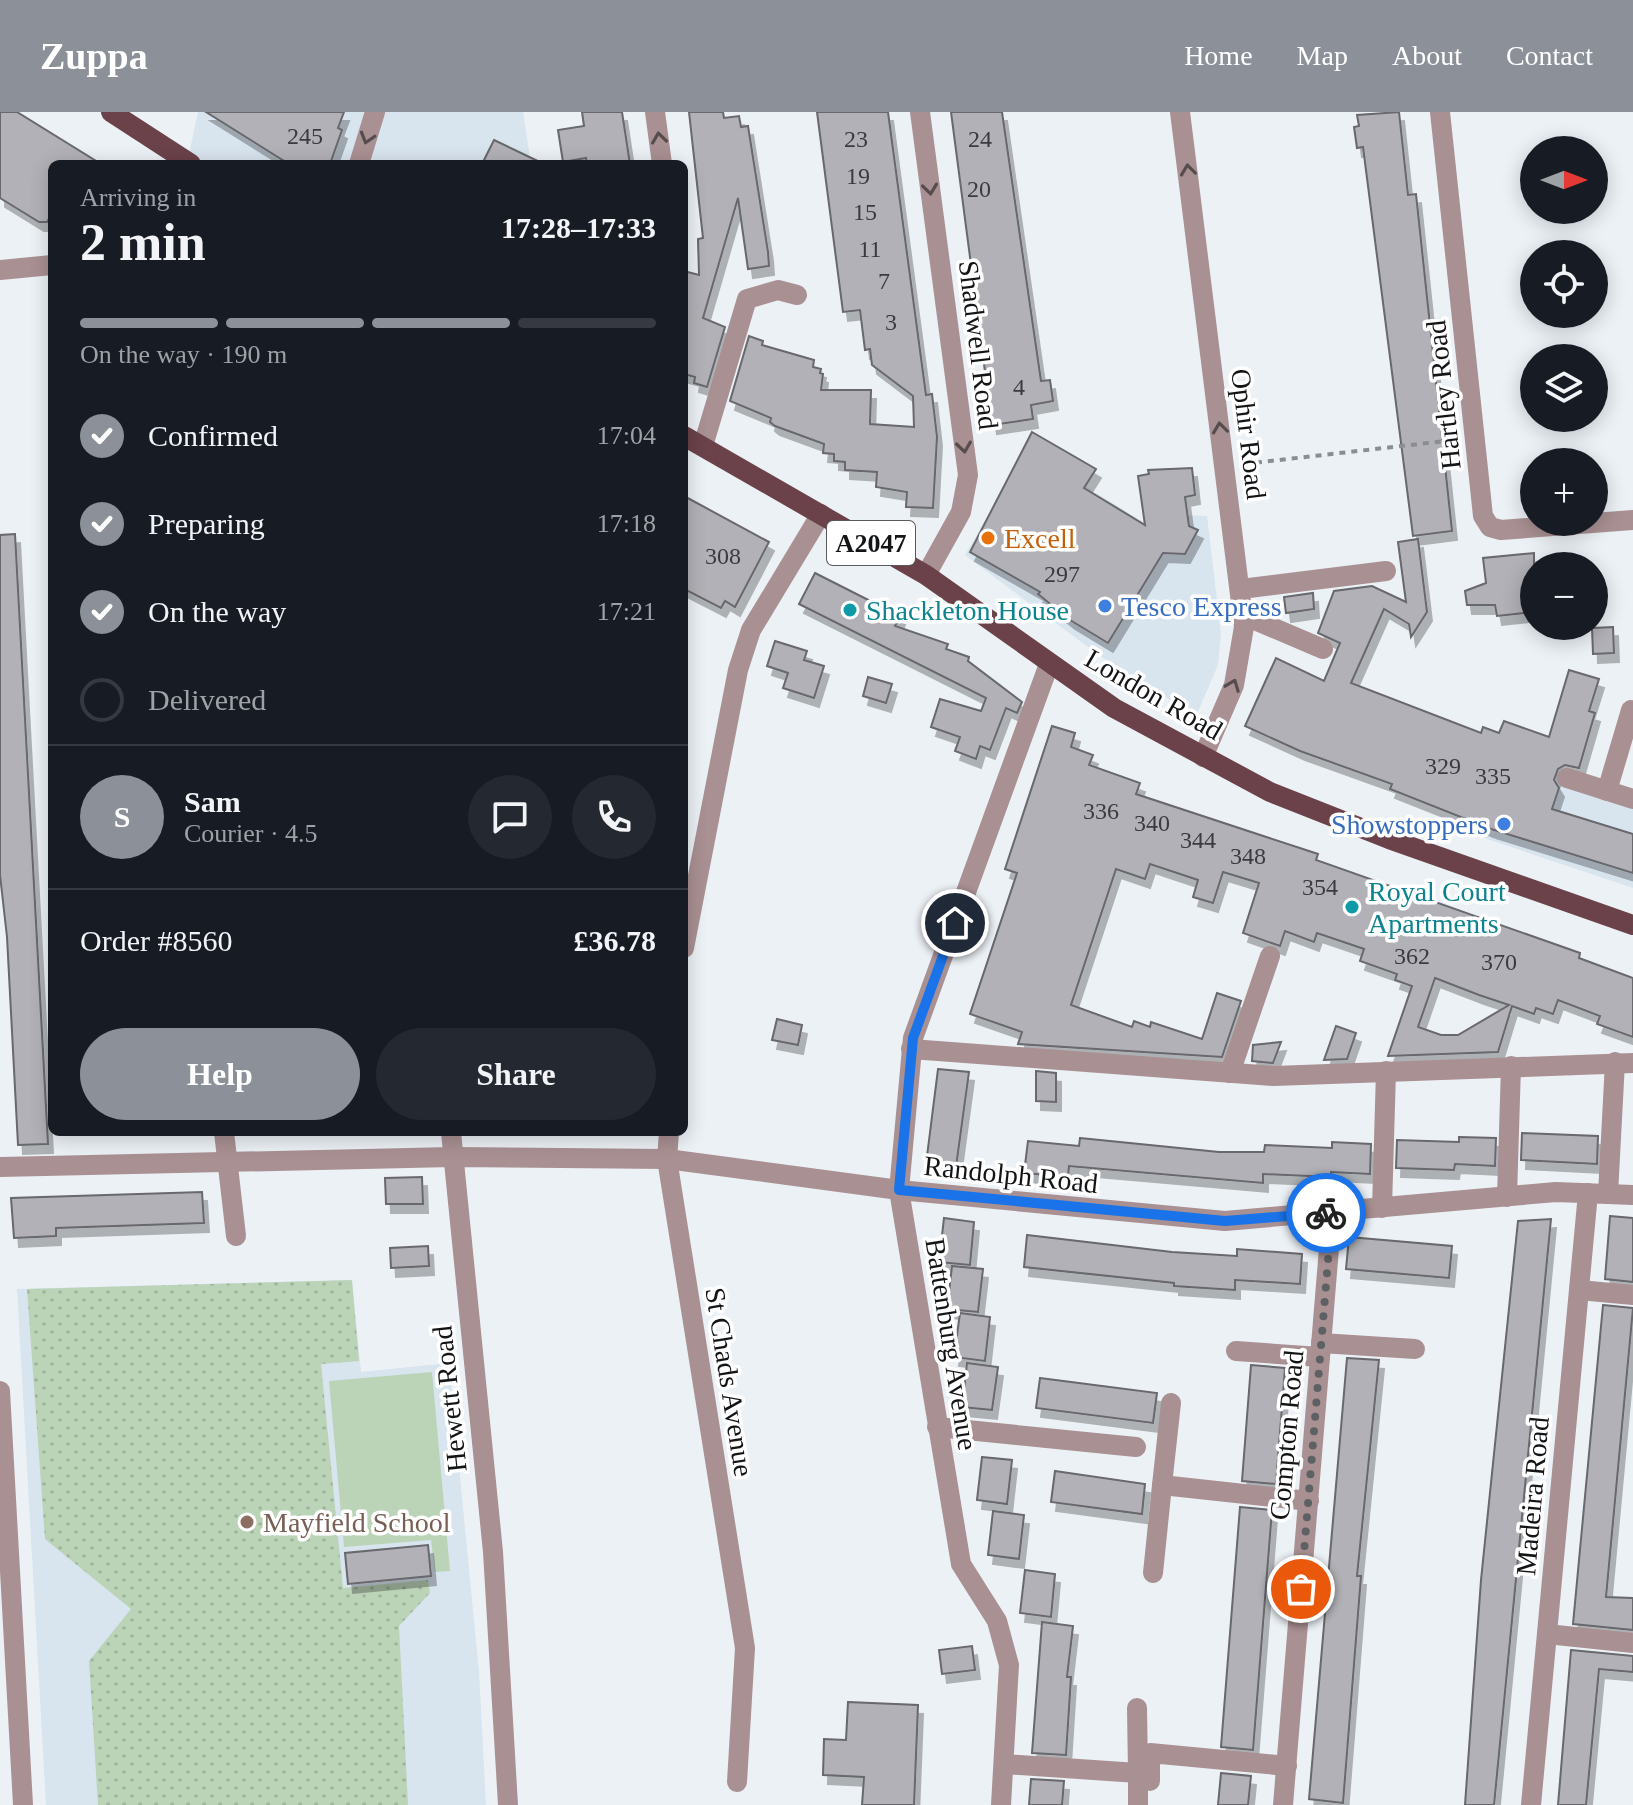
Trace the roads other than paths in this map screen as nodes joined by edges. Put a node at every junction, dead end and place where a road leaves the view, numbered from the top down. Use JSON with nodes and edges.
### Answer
{"nodes":[{"id":1,"x":111,"y":112,"type":"edge"},
{"id":2,"x":375,"y":112,"type":"edge"},
{"id":3,"x":655,"y":112,"type":"edge"},
{"id":4,"x":920,"y":112,"type":"edge"},
{"id":5,"x":1180,"y":112,"type":"edge"},
{"id":6,"x":1440,"y":112,"type":"edge"},
{"id":7,"x":185,"y":160,"type":"edge"},
{"id":8,"x":360,"y":160,"type":"edge"},
{"id":9,"x":661,"y":160,"type":"edge"},
{"id":10,"x":48,"y":265,"type":"edge"},
{"id":11,"x":0,"y":270,"type":"edge"},
{"id":12,"x":797,"y":295,"type":"dead end"},
{"id":13,"x":688,"y":438,"type":"edge"},
{"id":14,"x":703,"y":446,"type":"junction"},
{"id":15,"x":821,"y":514,"type":"junction"},
{"id":16,"x":1633,"y":520,"type":"edge"},
{"id":17,"x":1386,"y":571,"type":"dead end"},
{"id":18,"x":926,"y":575,"type":"junction"},
{"id":19,"x":1241,"y":589,"type":"junction"},
{"id":20,"x":1243,"y":615,"type":"junction"},
{"id":21,"x":1323,"y":649,"type":"dead end"},
{"id":22,"x":1049,"y":664,"type":"junction"},
{"id":23,"x":1631,"y":710,"type":"dead end"},
{"id":24,"x":1203,"y":757,"type":"junction"},
{"id":25,"x":1567,"y":778,"type":"dead end"},
{"id":26,"x":1607,"y":791,"type":"junction"},
{"id":27,"x":1633,"y":799,"type":"edge"},
{"id":28,"x":1633,"y":925,"type":"edge"},
{"id":29,"x":688,"y":927,"type":"edge"},
{"id":30,"x":1270,"y":956,"type":"dead end"},
{"id":31,"x":911,"y":1049,"type":"junction"},
{"id":32,"x":1624,"y":1063,"type":"edge"},
{"id":33,"x":1511,"y":1066,"type":"junction"},
{"id":34,"x":1386,"y":1071,"type":"junction"},
{"id":35,"x":1230,"y":1073,"type":"junction"},
{"id":36,"x":224,"y":1136,"type":"edge"},
{"id":37,"x":451,"y":1136,"type":"edge"},
{"id":38,"x":669,"y":1136,"type":"edge"},
{"id":39,"x":452,"y":1157,"type":"junction"},
{"id":40,"x":667,"y":1159,"type":"junction"},
{"id":41,"x":225,"y":1162,"type":"junction"},
{"id":42,"x":0,"y":1167,"type":"edge"},
{"id":43,"x":899,"y":1190,"type":"junction"},
{"id":44,"x":1598,"y":1194,"type":"junction"},
{"id":45,"x":1633,"y":1195,"type":"edge"},
{"id":46,"x":1507,"y":1197,"type":"junction"},
{"id":47,"x":1382,"y":1208,"type":"junction"},
{"id":48,"x":1332,"y":1212,"type":"junction"},
{"id":49,"x":236,"y":1236,"type":"dead end"},
{"id":50,"x":1579,"y":1290,"type":"junction"},
{"id":51,"x":1633,"y":1295,"type":"edge"},
{"id":52,"x":1415,"y":1349,"type":"dead end"},
{"id":53,"x":1321,"y":1350,"type":"junction"},
{"id":54,"x":1236,"y":1351,"type":"dead end"},
{"id":55,"x":0,"y":1391,"type":"edge"},
{"id":56,"x":1171,"y":1403,"type":"dead end"},
{"id":57,"x":937,"y":1427,"type":"junction"},
{"id":58,"x":2,"y":1436,"type":"edge"},
{"id":59,"x":1136,"y":1447,"type":"dead end"},
{"id":60,"x":1162,"y":1485,"type":"junction"},
{"id":61,"x":1309,"y":1501,"type":"junction"},
{"id":62,"x":1153,"y":1573,"type":"dead end"},
{"id":63,"x":1547,"y":1634,"type":"junction"},
{"id":64,"x":1633,"y":1643,"type":"edge"},
{"id":65,"x":8,"y":1700,"type":"edge"},
{"id":66,"x":1150,"y":1753,"type":"junction"},
{"id":67,"x":1004,"y":1764,"type":"junction"},
{"id":68,"x":1287,"y":1766,"type":"junction"},
{"id":69,"x":1144,"y":1777,"type":"junction"},
{"id":70,"x":737,"y":1782,"type":"dead end"},
{"id":71,"x":23,"y":1805,"type":"edge"},
{"id":72,"x":508,"y":1805,"type":"edge"},
{"id":73,"x":1001,"y":1805,"type":"edge"},
{"id":74,"x":1138,"y":1805,"type":"edge"},
{"id":75,"x":1283,"y":1805,"type":"edge"},
{"id":76,"x":1531,"y":1805,"type":"edge"}],
"edges":[{"from":1,"to":7,"type":"main road"},
{"from":2,"to":8,"type":"street","one_way":true},
{"from":9,"to":3,"type":"street","one_way":true},
{"from":4,"to":18,"type":"street","name":"Shadwell Road","one_way":true},
{"from":19,"to":5,"type":"street","name":"Ophir Road","one_way":true},
{"from":6,"to":16,"type":"street","name":"Hartley Road"},
{"from":10,"to":11,"type":"street"},
{"from":12,"to":14,"type":"street"},
{"from":13,"to":14,"type":"main road","name":"London Road","number":"A2047"},
{"from":14,"to":15,"type":"main road","name":"London Road","number":"A2047"},
{"from":15,"to":18,"type":"main road","name":"London Road","number":"A2047"},
{"from":15,"to":29,"type":"street"},
{"from":17,"to":19,"type":"street"},
{"from":18,"to":22,"type":"main road","name":"London Road","number":"A2047"},
{"from":19,"to":20,"type":"street","name":"Ophir Road"},
{"from":20,"to":21,"type":"street"},
{"from":24,"to":20,"type":"street","name":"Ophir Road","one_way":true},
{"from":22,"to":24,"type":"main road","name":"London Road","number":"A2047"},
{"from":22,"to":31,"type":"street","name":"Battenburg Avenue"},
{"from":23,"to":26,"type":"street"},
{"from":24,"to":28,"type":"main road","name":"London Road","number":"A2047"},
{"from":25,"to":26,"type":"street"},
{"from":26,"to":27,"type":"street"},
{"from":30,"to":35,"type":"street"},
{"from":31,"to":35,"type":"street"},
{"from":31,"to":43,"type":"street","name":"Battenburg Avenue"},
{"from":32,"to":33,"type":"street"},
{"from":32,"to":44,"type":"street","name":"Madeira Road"},
{"from":33,"to":34,"type":"street"},
{"from":33,"to":46,"type":"street"},
{"from":34,"to":35,"type":"street"},
{"from":34,"to":47,"type":"street"},
{"from":36,"to":41,"type":"street"},
{"from":37,"to":39,"type":"street","name":"Hewett Road"},
{"from":38,"to":40,"type":"street","name":"St Chads Avenue"},
{"from":39,"to":40,"type":"street","name":"Randolph Road"},
{"from":39,"to":41,"type":"street","name":"Randolph Road"},
{"from":39,"to":72,"type":"street","name":"Hewett Road"},
{"from":40,"to":43,"type":"street","name":"Randolph Road"},
{"from":40,"to":70,"type":"street","name":"St Chads Avenue"},
{"from":41,"to":42,"type":"street","name":"Randolph Road"},
{"from":41,"to":49,"type":"street"},
{"from":43,"to":48,"type":"street","name":"Randolph Road"},
{"from":43,"to":57,"type":"street","name":"Battenburg Avenue"},
{"from":44,"to":45,"type":"street","name":"Randolph Road"},
{"from":44,"to":46,"type":"street","name":"Randolph Road"},
{"from":44,"to":50,"type":"street","name":"Madeira Road"},
{"from":46,"to":47,"type":"street","name":"Randolph Road"},
{"from":47,"to":48,"type":"street","name":"Randolph Road"},
{"from":48,"to":53,"type":"street","name":"Compton Road"},
{"from":50,"to":51,"type":"street"},
{"from":50,"to":63,"type":"street","name":"Madeira Road"},
{"from":52,"to":53,"type":"street"},
{"from":53,"to":54,"type":"street"},
{"from":53,"to":61,"type":"street","name":"Compton Road"},
{"from":55,"to":58,"type":"street"},
{"from":56,"to":60,"type":"street"},
{"from":57,"to":59,"type":"street"},
{"from":57,"to":67,"type":"street","name":"Battenburg Avenue"},
{"from":58,"to":65,"type":"street"},
{"from":60,"to":61,"type":"street"},
{"from":60,"to":62,"type":"street"},
{"from":61,"to":68,"type":"street","name":"Compton Road"},
{"from":63,"to":64,"type":"street"},
{"from":63,"to":76,"type":"street","name":"Madeira Road"},
{"from":65,"to":71,"type":"street"},
{"from":66,"to":68,"type":"street"},
{"from":66,"to":69,"type":"street"},
{"from":66,"to":69,"type":"street"},
{"from":67,"to":69,"type":"street"},
{"from":67,"to":73,"type":"street","name":"Battenburg Avenue"},
{"from":68,"to":75,"type":"street","name":"Compton Road"},
{"from":69,"to":74,"type":"street"}]}
